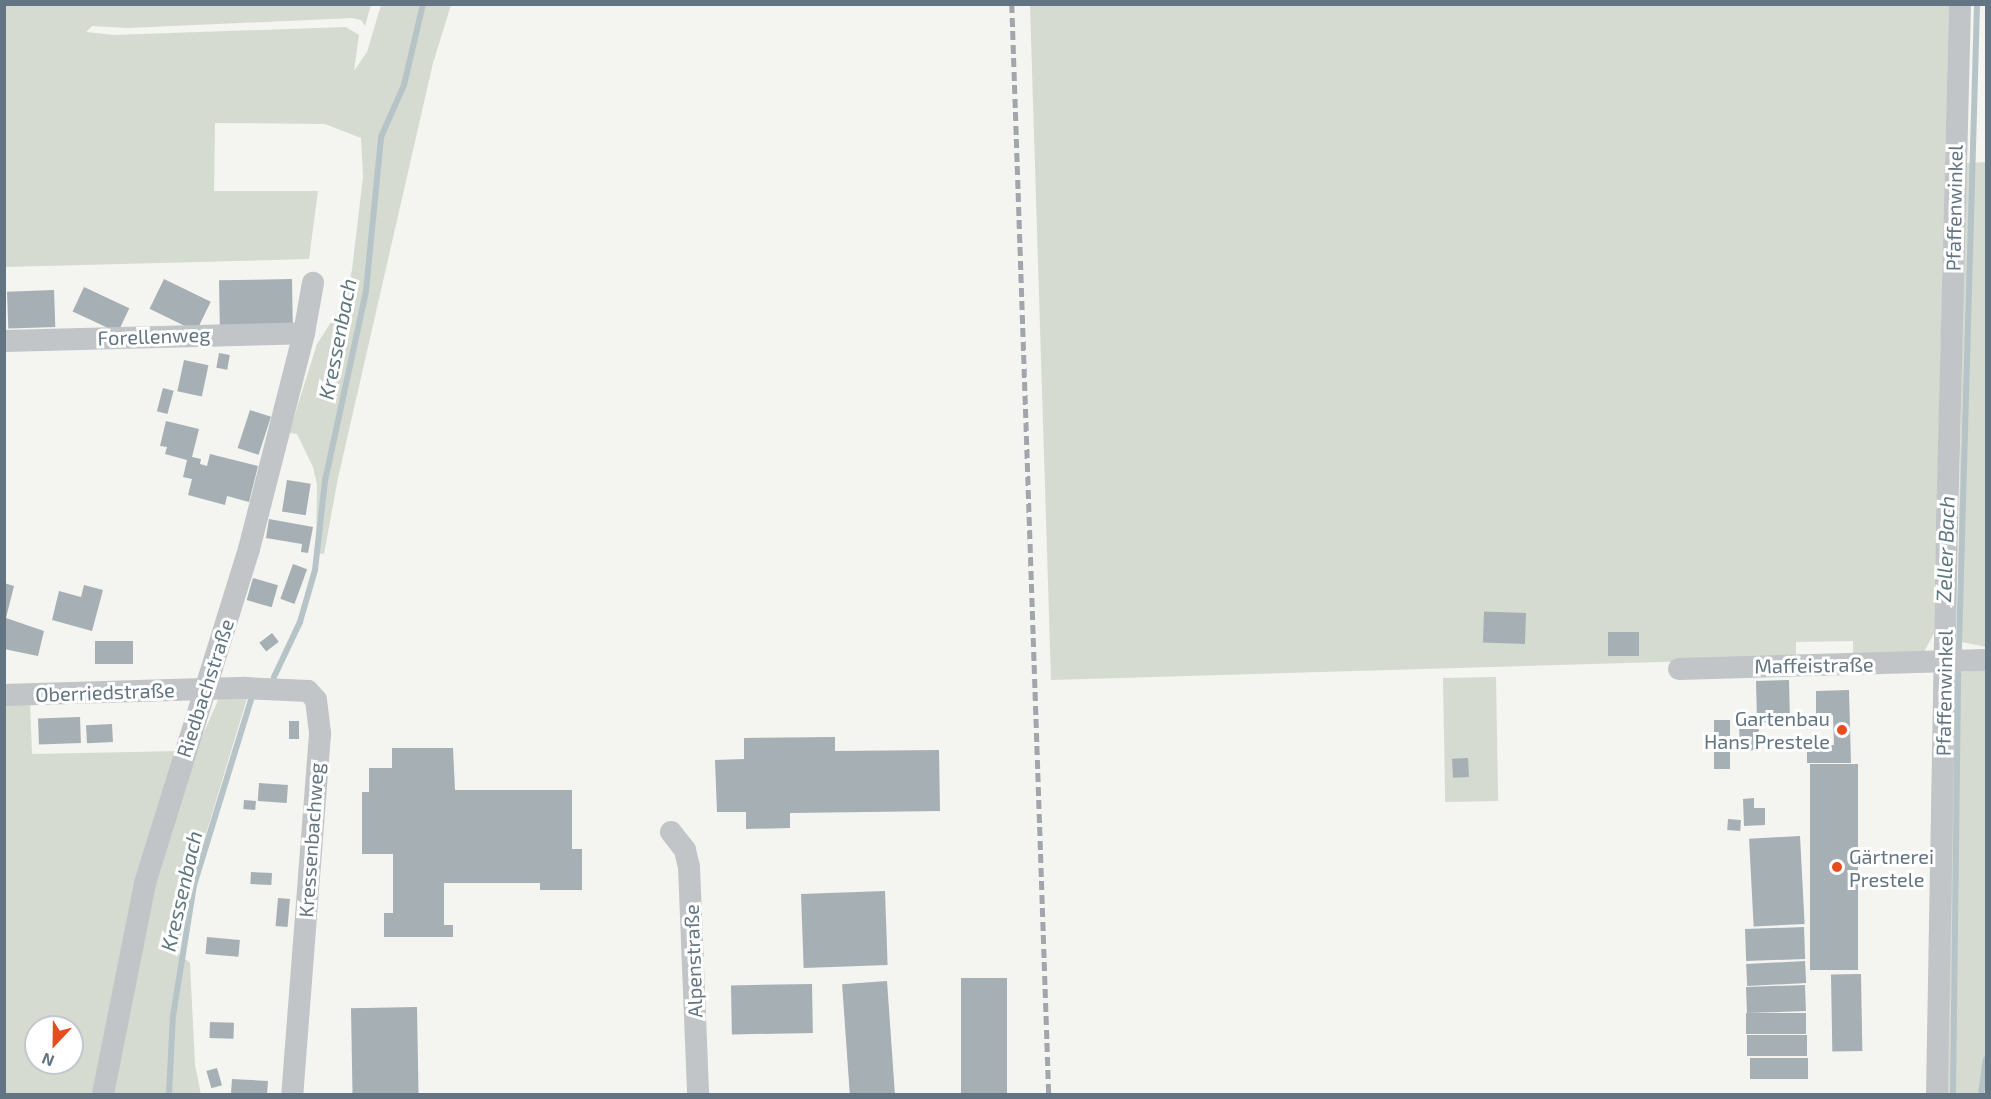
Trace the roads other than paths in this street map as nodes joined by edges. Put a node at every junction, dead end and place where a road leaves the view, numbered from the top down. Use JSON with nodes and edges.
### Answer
{"nodes":[{"id":1,"x":1960,"y":4,"type":"edge"},
{"id":2,"x":313,"y":283,"type":"dead end"},
{"id":3,"x":304,"y":333,"type":"junction"},
{"id":4,"x":4,"y":341,"type":"edge"},
{"id":5,"x":1962,"y":661,"type":"edge"},
{"id":6,"x":1679,"y":669,"type":"dead end"},
{"id":7,"x":206,"y":689,"type":"junction"},
{"id":8,"x":4,"y":695,"type":"edge"},
{"id":9,"x":671,"y":832,"type":"dead end"},
{"id":10,"x":103,"y":1095,"type":"edge"},
{"id":11,"x":292,"y":1095,"type":"edge"},
{"id":12,"x":698,"y":1095,"type":"edge"},
{"id":13,"x":1937,"y":1095,"type":"edge"}],
"edges":[{"from":1,"to":5,"type":"street","name":"Pfaffenwinkel"},
{"from":2,"to":3,"type":"street","name":"Riedbachstraße"},
{"from":3,"to":4,"type":"street","name":"Forellenweg"},
{"from":3,"to":7,"type":"street","name":"Riedbachstraße"},
{"from":5,"to":6,"type":"street","name":"Maffeistraße"},
{"from":5,"to":13,"type":"street","name":"Pfaffenwinkel"},
{"from":7,"to":8,"type":"street","name":"Oberriedstraße"},
{"from":7,"to":10,"type":"street","name":"Riedbachstraße"},
{"from":7,"to":11,"type":"street","name":"Kressenbachweg"},
{"from":9,"to":12,"type":"street","name":"Alpenstraße"}]}
